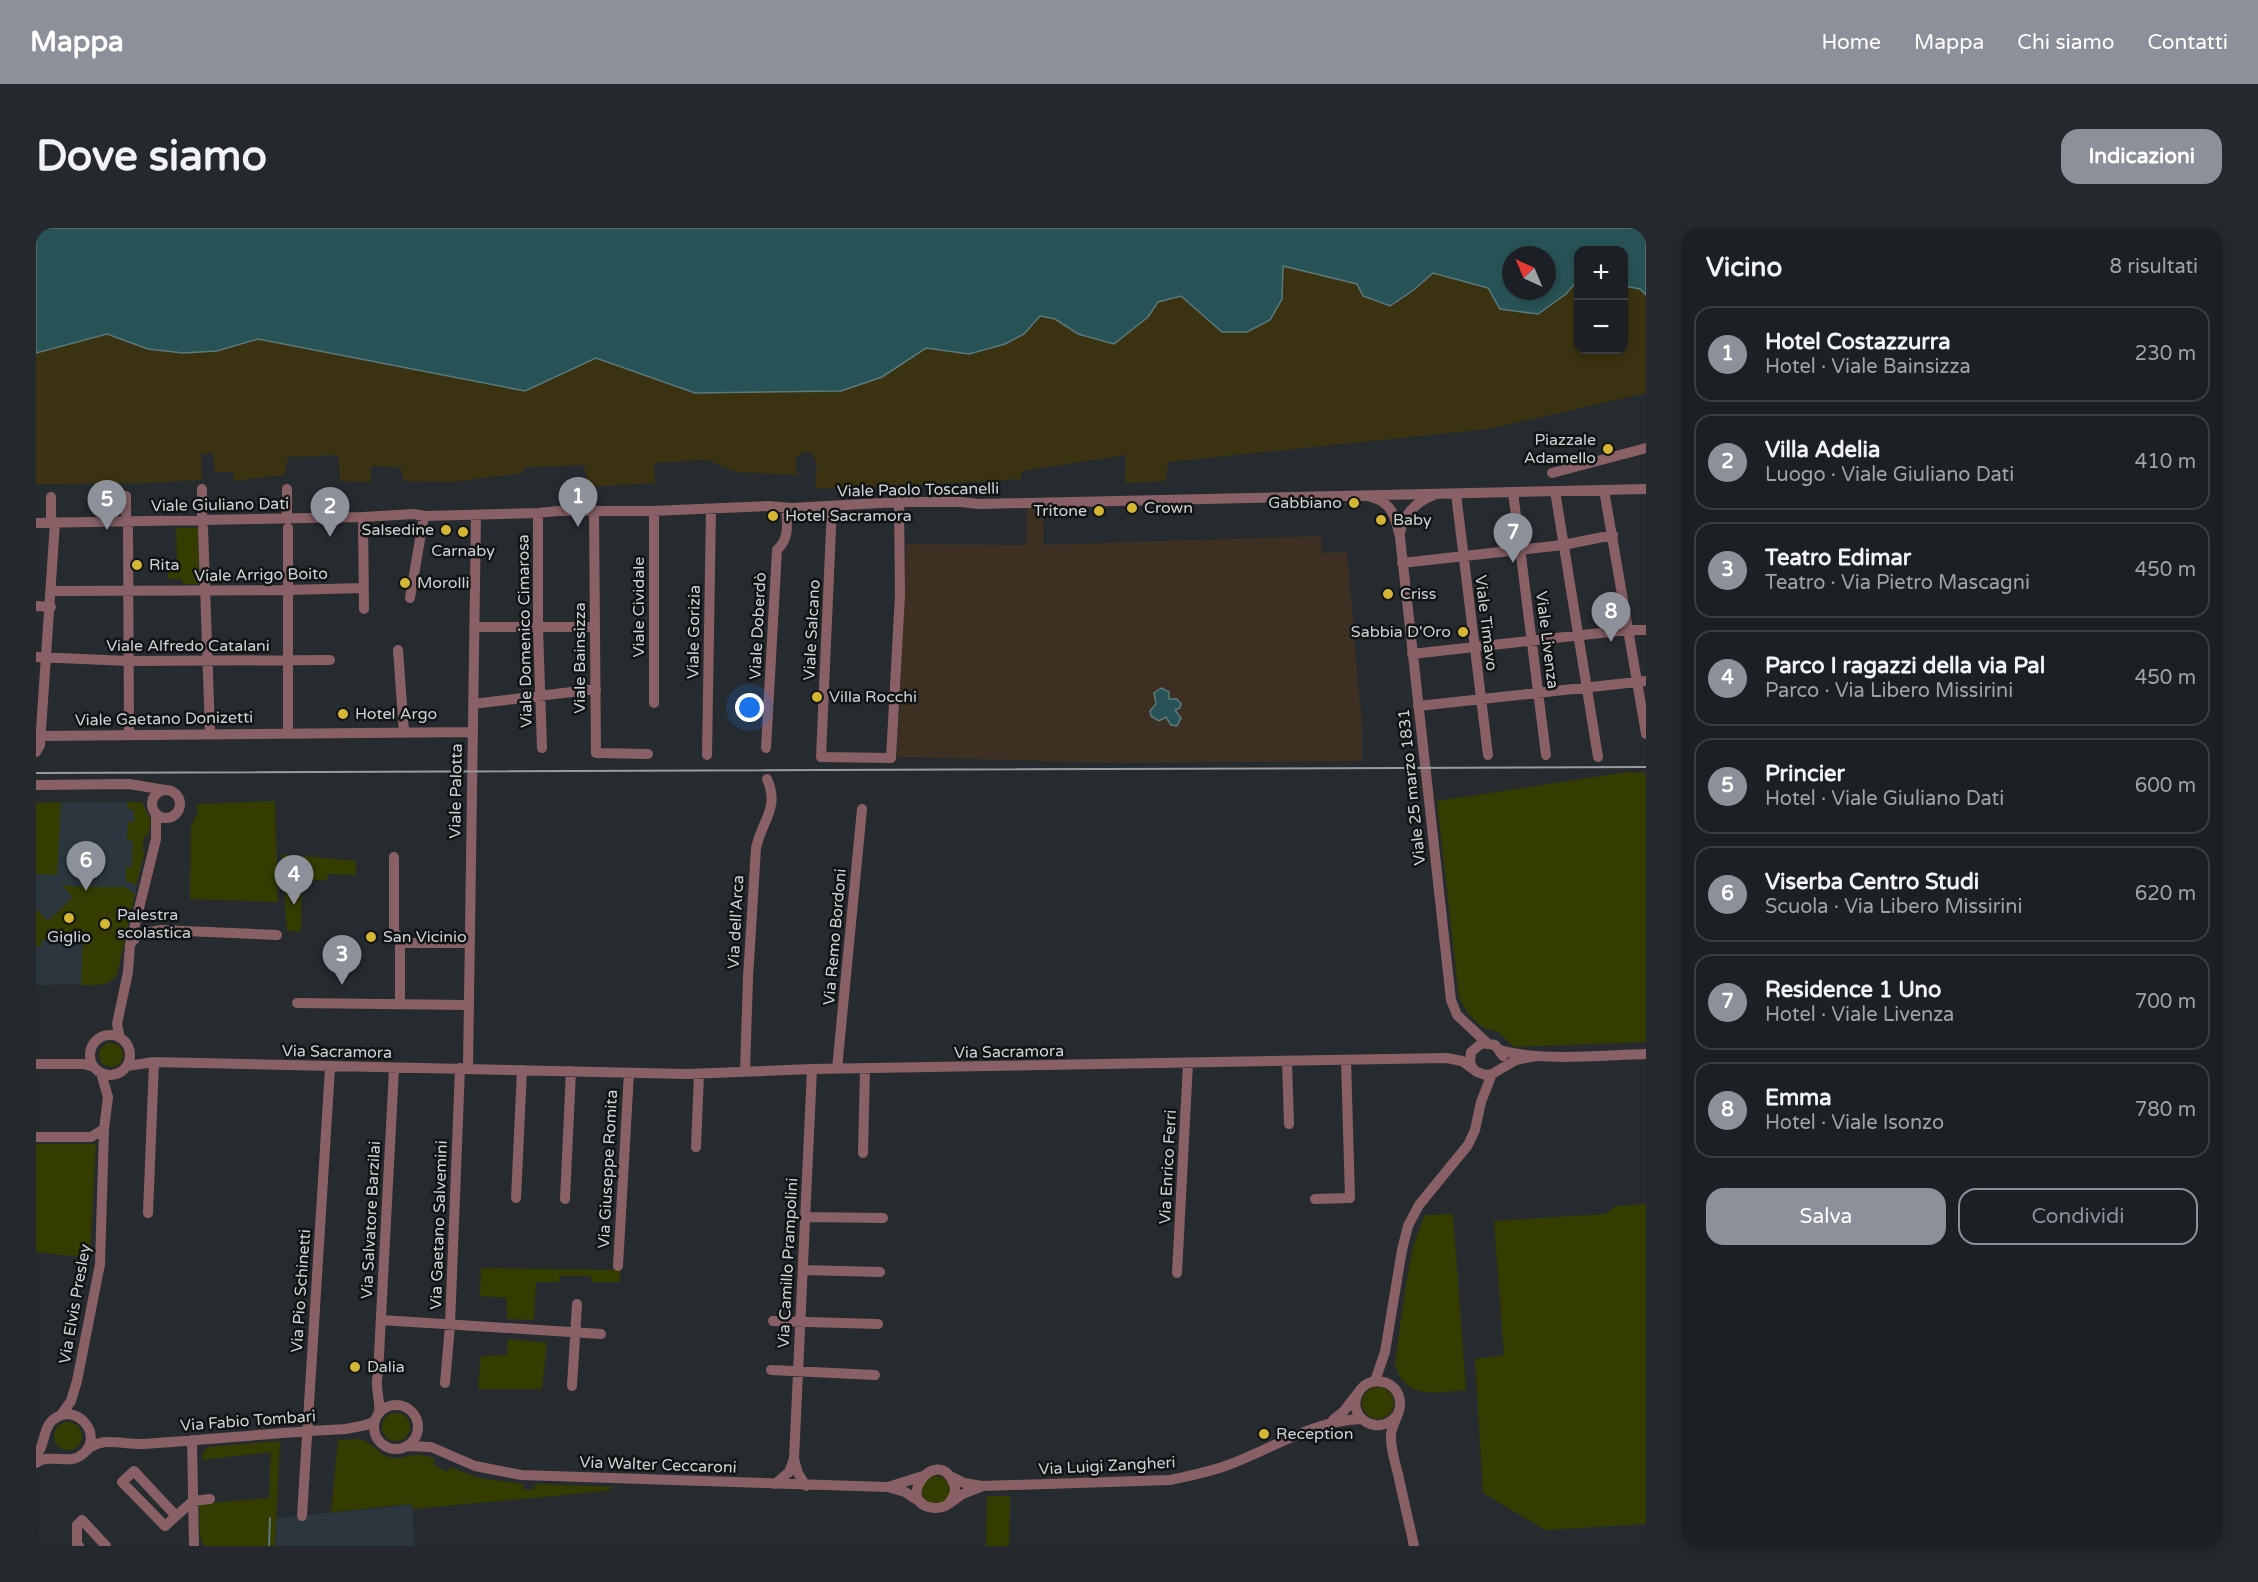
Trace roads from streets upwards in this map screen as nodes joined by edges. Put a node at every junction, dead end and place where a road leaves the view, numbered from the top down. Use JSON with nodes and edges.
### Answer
{"nodes":[{"id":1,"x":1646,"y":448,"type":"edge"},
{"id":2,"x":1552,"y":473,"type":"dead end"},
{"id":3,"x":202,"y":489,"type":"dead end"},
{"id":4,"x":287,"y":489,"type":"dead end"},
{"id":5,"x":1646,"y":489,"type":"edge"},
{"id":6,"x":1604,"y":490,"type":"junction"},
{"id":7,"x":1513,"y":492,"type":"junction"},
{"id":8,"x":1555,"y":492,"type":"junction"},
{"id":9,"x":1402,"y":494,"type":"junction"},
{"id":10,"x":1455,"y":494,"type":"junction"},
{"id":11,"x":1362,"y":495,"type":"junction"},
{"id":12,"x":1434,"y":495,"type":"junction"},
{"id":13,"x":126,"y":496,"type":"dead end"},
{"id":14,"x":51,"y":497,"type":"dead end"},
{"id":15,"x":899,"y":502,"type":"junction"},
{"id":16,"x":832,"y":506,"type":"junction"},
{"id":17,"x":786,"y":508,"type":"junction"},
{"id":18,"x":711,"y":509,"type":"junction"},
{"id":19,"x":594,"y":510,"type":"junction"},
{"id":20,"x":1392,"y":510,"type":"junction"},
{"id":21,"x":654,"y":511,"type":"junction"},
{"id":22,"x":1410,"y":512,"type":"junction"},
{"id":23,"x":538,"y":513,"type":"junction"},
{"id":24,"x":476,"y":514,"type":"junction"},
{"id":25,"x":424,"y":516,"type":"junction"},
{"id":26,"x":363,"y":517,"type":"junction"},
{"id":27,"x":36,"y":523,"type":"edge"},
{"id":28,"x":53,"y":523,"type":"junction"},
{"id":29,"x":287,"y":523,"type":"junction"},
{"id":30,"x":203,"y":524,"type":"junction"},
{"id":31,"x":127,"y":525,"type":"junction"},
{"id":32,"x":1613,"y":535,"type":"junction"},
{"id":33,"x":1400,"y":537,"type":"junction"},
{"id":34,"x":1563,"y":545,"type":"junction"},
{"id":35,"x":1520,"y":551,"type":"junction"},
{"id":36,"x":1463,"y":557,"type":"junction"},
{"id":37,"x":1402,"y":563,"type":"junction"},
{"id":38,"x":363,"y":588,"type":"junction"},
{"id":39,"x":287,"y":590,"type":"junction"},
{"id":40,"x":52,"y":591,"type":"junction"},
{"id":41,"x":128,"y":591,"type":"junction"},
{"id":42,"x":206,"y":591,"type":"junction"},
{"id":43,"x":410,"y":598,"type":"dead end"},
{"id":44,"x":36,"y":606,"type":"edge"},
{"id":45,"x":51,"y":607,"type":"junction"},
{"id":46,"x":364,"y":609,"type":"dead end"},
{"id":47,"x":474,"y":627,"type":"junction"},
{"id":48,"x":595,"y":627,"type":"junction"},
{"id":49,"x":538,"y":628,"type":"junction"},
{"id":50,"x":1628,"y":630,"type":"junction"},
{"id":51,"x":1646,"y":630,"type":"edge"},
{"id":52,"x":1580,"y":636,"type":"junction"},
{"id":53,"x":1533,"y":642,"type":"junction"},
{"id":54,"x":1474,"y":647,"type":"junction"},
{"id":55,"x":398,"y":650,"type":"dead end"},
{"id":56,"x":1412,"y":654,"type":"junction"},
{"id":57,"x":41,"y":658,"type":"edge"},
{"id":58,"x":208,"y":660,"type":"junction"},
{"id":59,"x":330,"y":660,"type":"dead end"},
{"id":60,"x":128,"y":662,"type":"junction"},
{"id":61,"x":288,"y":662,"type":"junction"},
{"id":62,"x":1642,"y":681,"type":"edge"},
{"id":63,"x":1588,"y":687,"type":"junction"},
{"id":64,"x":596,"y":688,"type":"junction"},
{"id":65,"x":1538,"y":693,"type":"junction"},
{"id":66,"x":540,"y":695,"type":"junction"},
{"id":67,"x":1480,"y":699,"type":"junction"},
{"id":68,"x":654,"y":703,"type":"dead end"},
{"id":69,"x":472,"y":704,"type":"junction"},
{"id":70,"x":39,"y":705,"type":"edge"},
{"id":71,"x":1418,"y":706,"type":"junction"},
{"id":72,"x":288,"y":732,"type":"junction"},
{"id":73,"x":404,"y":732,"type":"junction"},
{"id":74,"x":472,"y":732,"type":"junction"},
{"id":75,"x":210,"y":733,"type":"junction"},
{"id":76,"x":1646,"y":734,"type":"edge"},
{"id":77,"x":129,"y":735,"type":"junction"},
{"id":78,"x":40,"y":736,"type":"junction"},
{"id":79,"x":542,"y":748,"type":"dead end"},
{"id":80,"x":766,"y":748,"type":"dead end"},
{"id":81,"x":36,"y":752,"type":"edge"},
{"id":82,"x":648,"y":754,"type":"dead end"},
{"id":83,"x":707,"y":754,"type":"dead end"},
{"id":84,"x":1488,"y":755,"type":"dead end"},
{"id":85,"x":1546,"y":755,"type":"dead end"},
{"id":86,"x":1598,"y":757,"type":"dead end"},
{"id":87,"x":767,"y":779,"type":"dead end"},
{"id":88,"x":36,"y":785,"type":"edge"},
{"id":89,"x":117,"y":785,"type":"junction"},
{"id":90,"x":165,"y":790,"type":"junction"},
{"id":91,"x":862,"y":809,"type":"dead end"},
{"id":92,"x":154,"y":810,"type":"junction"},
{"id":93,"x":168,"y":818,"type":"junction"},
{"id":94,"x":154,"y":847,"type":"junction"},
{"id":95,"x":394,"y":857,"type":"dead end"},
{"id":96,"x":138,"y":912,"type":"junction"},
{"id":97,"x":161,"y":930,"type":"junction"},
{"id":98,"x":277,"y":935,"type":"dead end"},
{"id":99,"x":400,"y":943,"type":"junction"},
{"id":100,"x":469,"y":943,"type":"junction"},
{"id":101,"x":130,"y":945,"type":"junction"},
{"id":102,"x":128,"y":962,"type":"junction"},
{"id":103,"x":297,"y":1003,"type":"dead end"},
{"id":104,"x":400,"y":1005,"type":"junction"},
{"id":105,"x":468,"y":1005,"type":"junction"},
{"id":106,"x":1469,"y":1027,"type":"junction"},
{"id":107,"x":104,"y":1036,"type":"junction"},
{"id":108,"x":120,"y":1038,"type":"junction"},
{"id":109,"x":1486,"y":1042,"type":"junction"},
{"id":110,"x":1473,"y":1049,"type":"junction"},
{"id":111,"x":1500,"y":1050,"type":"junction"},
{"id":112,"x":91,"y":1051,"type":"junction"},
{"id":113,"x":130,"y":1053,"type":"junction"},
{"id":114,"x":1646,"y":1054,"type":"edge"},
{"id":115,"x":1536,"y":1056,"type":"junction"},
{"id":116,"x":1447,"y":1058,"type":"junction"},
{"id":117,"x":1346,"y":1060,"type":"junction"},
{"id":118,"x":1287,"y":1061,"type":"junction"},
{"id":119,"x":154,"y":1062,"type":"junction"},
{"id":120,"x":1188,"y":1063,"type":"junction"},
{"id":121,"x":36,"y":1064,"type":"edge"},
{"id":122,"x":63,"y":1064,"type":"junction"},
{"id":123,"x":127,"y":1066,"type":"junction"},
{"id":124,"x":330,"y":1068,"type":"junction"},
{"id":125,"x":464,"y":1068,"type":"junction"},
{"id":126,"x":394,"y":1069,"type":"junction"},
{"id":127,"x":812,"y":1069,"type":"junction"},
{"id":128,"x":837,"y":1069,"type":"junction"},
{"id":129,"x":865,"y":1069,"type":"junction"},
{"id":130,"x":98,"y":1070,"type":"junction"},
{"id":131,"x":520,"y":1070,"type":"junction"},
{"id":132,"x":571,"y":1071,"type":"junction"},
{"id":133,"x":745,"y":1071,"type":"junction"},
{"id":134,"x":1486,"y":1071,"type":"junction"},
{"id":135,"x":629,"y":1073,"type":"junction"},
{"id":136,"x":118,"y":1074,"type":"junction"},
{"id":137,"x":699,"y":1074,"type":"junction"},
{"id":138,"x":108,"y":1097,"type":"junction"},
{"id":139,"x":107,"y":1117,"type":"junction"},
{"id":140,"x":1289,"y":1124,"type":"dead end"},
{"id":141,"x":104,"y":1129,"type":"junction"},
{"id":142,"x":36,"y":1137,"type":"edge"},
{"id":143,"x":91,"y":1137,"type":"junction"},
{"id":144,"x":696,"y":1147,"type":"dead end"},
{"id":145,"x":863,"y":1153,"type":"dead end"},
{"id":146,"x":104,"y":1155,"type":"junction"},
{"id":147,"x":513,"y":1159,"type":"dead end"},
{"id":148,"x":516,"y":1198,"type":"dead end"},
{"id":149,"x":565,"y":1199,"type":"dead end"},
{"id":150,"x":1315,"y":1199,"type":"dead end"},
{"id":151,"x":148,"y":1213,"type":"dead end"},
{"id":152,"x":805,"y":1217,"type":"junction"},
{"id":153,"x":883,"y":1218,"type":"dead end"},
{"id":154,"x":618,"y":1266,"type":"dead end"},
{"id":155,"x":803,"y":1270,"type":"junction"},
{"id":156,"x":880,"y":1272,"type":"dead end"},
{"id":157,"x":1177,"y":1273,"type":"dead end"},
{"id":158,"x":577,"y":1304,"type":"dead end"},
{"id":159,"x":381,"y":1320,"type":"junction"},
{"id":160,"x":773,"y":1321,"type":"dead end"},
{"id":161,"x":800,"y":1322,"type":"junction"},
{"id":162,"x":878,"y":1324,"type":"dead end"},
{"id":163,"x":450,"y":1325,"type":"junction"},
{"id":164,"x":574,"y":1332,"type":"junction"},
{"id":165,"x":601,"y":1334,"type":"dead end"},
{"id":166,"x":1385,"y":1352,"type":"junction"},
{"id":167,"x":771,"y":1370,"type":"dead end"},
{"id":168,"x":798,"y":1371,"type":"junction"},
{"id":169,"x":378,"y":1374,"type":"junction"},
{"id":170,"x":876,"y":1375,"type":"dead end"},
{"id":171,"x":1375,"y":1381,"type":"junction"},
{"id":172,"x":77,"y":1382,"type":"junction"},
{"id":173,"x":445,"y":1383,"type":"dead end"},
{"id":174,"x":1389,"y":1384,"type":"junction"},
{"id":175,"x":572,"y":1386,"type":"dead end"},
{"id":176,"x":1358,"y":1393,"type":"junction"},
{"id":177,"x":394,"y":1406,"type":"junction"},
{"id":178,"x":1398,"y":1414,"type":"junction"},
{"id":179,"x":61,"y":1415,"type":"junction"},
{"id":180,"x":377,"y":1417,"type":"junction"},
{"id":181,"x":1365,"y":1421,"type":"junction"},
{"id":182,"x":85,"y":1422,"type":"junction"},
{"id":183,"x":1330,"y":1422,"type":"junction"},
{"id":184,"x":418,"y":1427,"type":"junction"},
{"id":185,"x":346,"y":1429,"type":"junction"},
{"id":186,"x":308,"y":1431,"type":"junction"},
{"id":187,"x":45,"y":1437,"type":"junction"},
{"id":188,"x":376,"y":1437,"type":"junction"},
{"id":189,"x":192,"y":1440,"type":"junction"},
{"id":190,"x":153,"y":1443,"type":"junction"},
{"id":191,"x":408,"y":1446,"type":"junction"},
{"id":192,"x":431,"y":1447,"type":"junction"},
{"id":193,"x":86,"y":1451,"type":"junction"},
{"id":194,"x":1393,"y":1453,"type":"junction"},
{"id":195,"x":36,"y":1456,"type":"edge"},
{"id":196,"x":794,"y":1458,"type":"junction"},
{"id":197,"x":60,"y":1459,"type":"junction"},
{"id":198,"x":36,"y":1463,"type":"edge"},
{"id":199,"x":923,"y":1476,"type":"junction"},
{"id":200,"x":950,"y":1476,"type":"junction"},
{"id":201,"x":775,"y":1484,"type":"junction"},
{"id":202,"x":806,"y":1486,"type":"junction"},
{"id":203,"x":982,"y":1486,"type":"junction"},
{"id":204,"x":888,"y":1487,"type":"junction"},
{"id":205,"x":210,"y":1499,"type":"dead end"},
{"id":206,"x":193,"y":1501,"type":"junction"},
{"id":207,"x":922,"y":1503,"type":"junction"},
{"id":208,"x":949,"y":1503,"type":"junction"},
{"id":209,"x":176,"y":1516,"type":"junction"},
{"id":210,"x":302,"y":1516,"type":"dead end"},
{"id":211,"x":79,"y":1546,"type":"edge"},
{"id":212,"x":106,"y":1546,"type":"edge"},
{"id":213,"x":194,"y":1546,"type":"edge"},
{"id":214,"x":1414,"y":1546,"type":"edge"}],
"edges":[{"from":1,"to":2,"type":"street"},
{"from":3,"to":30,"type":"street"},
{"from":4,"to":29,"type":"street"},
{"from":5,"to":6,"type":"street","name":"Viale Paolo Toscanelli"},
{"from":6,"to":8,"type":"street","name":"Viale Paolo Toscanelli"},
{"from":6,"to":32,"type":"street"},
{"from":7,"to":8,"type":"street","name":"Viale Paolo Toscanelli"},
{"from":7,"to":10,"type":"street","name":"Viale Paolo Toscanelli"},
{"from":7,"to":35,"type":"street","name":"Viale Livenza"},
{"from":8,"to":34,"type":"street"},
{"from":9,"to":11,"type":"street","name":"Viale Paolo Toscanelli"},
{"from":9,"to":12,"type":"street","name":"Viale Paolo Toscanelli"},
{"from":9,"to":20,"type":"street"},
{"from":9,"to":22,"type":"street"},
{"from":10,"to":12,"type":"street","name":"Viale Paolo Toscanelli"},
{"from":10,"to":36,"type":"street","name":"Viale Timavo"},
{"from":11,"to":15,"type":"street","name":"Viale Paolo Toscanelli"},
{"from":11,"to":20,"type":"street","name":"Viale Paolo Toscanelli"},
{"from":12,"to":22,"type":"street","name":"Viale Paolo Toscanelli"},
{"from":13,"to":31,"type":"street"},
{"from":14,"to":28,"type":"street"},
{"from":15,"to":16,"type":"street","name":"Viale Paolo Toscanelli"},
{"from":15,"to":16,"type":"street","name":"Viale Salcano"},
{"from":16,"to":17,"type":"street","name":"Viale Paolo Toscanelli"},
{"from":17,"to":18,"type":"street","name":"Viale Paolo Toscanelli"},
{"from":17,"to":80,"type":"street","name":"Viale Doberdò"},
{"from":18,"to":21,"type":"street","name":"Viale Paolo Toscanelli"},
{"from":18,"to":83,"type":"street","name":"Viale Gorizia"},
{"from":19,"to":21,"type":"street","name":"Viale Paolo Toscanelli"},
{"from":19,"to":23,"type":"street","name":"Viale Paolo Toscanelli"},
{"from":19,"to":48,"type":"street","name":"Viale Bainsizza"},
{"from":20,"to":22,"type":"street","name":"Viale Paolo Toscanelli"},
{"from":20,"to":33,"type":"street","name":"Viale 25 marzo 1831"},
{"from":21,"to":68,"type":"street","name":"Viale Cividale"},
{"from":22,"to":33,"type":"street","name":"Viale 25 marzo 1831"},
{"from":23,"to":24,"type":"street","name":"Viale Paolo Toscanelli"},
{"from":23,"to":49,"type":"street","name":"Viale Domenico Cimarosa"},
{"from":24,"to":25,"type":"street","name":"Viale Giuliano Dati"},
{"from":24,"to":47,"type":"street","name":"Viale Palotta"},
{"from":25,"to":26,"type":"street","name":"Viale Giuliano Dati"},
{"from":25,"to":43,"type":"street"},
{"from":26,"to":29,"type":"street","name":"Viale Giuliano Dati"},
{"from":26,"to":38,"type":"street"},
{"from":27,"to":28,"type":"street","name":"Viale Giuliano Dati"},
{"from":28,"to":31,"type":"street","name":"Viale Giuliano Dati"},
{"from":28,"to":40,"type":"street"},
{"from":29,"to":30,"type":"street","name":"Viale Giuliano Dati"},
{"from":29,"to":39,"type":"street"},
{"from":30,"to":31,"type":"street","name":"Viale Giuliano Dati"},
{"from":30,"to":42,"type":"street"},
{"from":31,"to":41,"type":"street"},
{"from":32,"to":34,"type":"street"},
{"from":32,"to":50,"type":"street"},
{"from":33,"to":37,"type":"street","name":"Viale 25 marzo 1831"},
{"from":34,"to":35,"type":"street"},
{"from":34,"to":52,"type":"street"},
{"from":35,"to":36,"type":"street"},
{"from":35,"to":53,"type":"street","name":"Viale Livenza"},
{"from":36,"to":37,"type":"street"},
{"from":36,"to":54,"type":"street","name":"Viale Timavo"},
{"from":37,"to":56,"type":"street","name":"Viale 25 marzo 1831"},
{"from":38,"to":39,"type":"street","name":"Viale Arrigo Boito"},
{"from":38,"to":46,"type":"street"},
{"from":39,"to":42,"type":"street","name":"Viale Arrigo Boito"},
{"from":39,"to":61,"type":"street"},
{"from":40,"to":41,"type":"street","name":"Viale Arrigo Boito"},
{"from":40,"to":45,"type":"street"},
{"from":41,"to":42,"type":"street","name":"Viale Arrigo Boito"},
{"from":41,"to":60,"type":"street"},
{"from":42,"to":58,"type":"street"},
{"from":44,"to":45,"type":"street"},
{"from":45,"to":57,"type":"street"},
{"from":47,"to":49,"type":"street"},
{"from":47,"to":69,"type":"street","name":"Viale Palotta"},
{"from":48,"to":49,"type":"street"},
{"from":48,"to":64,"type":"street","name":"Viale Bainsizza"},
{"from":49,"to":66,"type":"street","name":"Viale Domenico Cimarosa"},
{"from":50,"to":51,"type":"street"},
{"from":50,"to":52,"type":"street"},
{"from":50,"to":62,"type":"street"},
{"from":52,"to":53,"type":"street"},
{"from":52,"to":63,"type":"street"},
{"from":53,"to":54,"type":"street"},
{"from":53,"to":65,"type":"street","name":"Viale Livenza"},
{"from":54,"to":56,"type":"street"},
{"from":54,"to":67,"type":"street","name":"Viale Timavo"},
{"from":55,"to":73,"type":"street"},
{"from":56,"to":71,"type":"street","name":"Viale 25 marzo 1831"},
{"from":57,"to":60,"type":"street","name":"Viale Alfredo Catalani"},
{"from":57,"to":70,"type":"street"},
{"from":58,"to":60,"type":"street","name":"Viale Alfredo Catalani"},
{"from":58,"to":61,"type":"street","name":"Viale Alfredo Catalani"},
{"from":58,"to":75,"type":"street"},
{"from":59,"to":61,"type":"street","name":"Viale Alfredo Catalani"},
{"from":60,"to":77,"type":"street"},
{"from":61,"to":72,"type":"street"},
{"from":62,"to":63,"type":"street"},
{"from":62,"to":76,"type":"street"},
{"from":63,"to":65,"type":"street"},
{"from":63,"to":86,"type":"street"},
{"from":64,"to":66,"type":"street"},
{"from":64,"to":82,"type":"street","name":"Viale Bainsizza"},
{"from":65,"to":67,"type":"street"},
{"from":65,"to":85,"type":"street","name":"Viale Livenza"},
{"from":66,"to":69,"type":"street"},
{"from":66,"to":79,"type":"street","name":"Viale Domenico Cimarosa"},
{"from":67,"to":71,"type":"street"},
{"from":67,"to":84,"type":"street","name":"Viale Timavo"},
{"from":69,"to":74,"type":"street","name":"Viale Palotta"},
{"from":70,"to":78,"type":"street"},
{"from":71,"to":106,"type":"street","name":"Viale 25 marzo 1831"},
{"from":72,"to":73,"type":"street","name":"Viale Gaetano Donizetti"},
{"from":72,"to":75,"type":"street","name":"Viale Gaetano Donizetti"},
{"from":73,"to":74,"type":"street","name":"Viale Gaetano Donizetti"},
{"from":74,"to":100,"type":"street","name":"Viale Palotta"},
{"from":75,"to":77,"type":"street","name":"Viale Gaetano Donizetti"},
{"from":77,"to":78,"type":"street","name":"Viale Gaetano Donizetti"},
{"from":78,"to":81,"type":"street"},
{"from":87,"to":133,"type":"street","name":"Via dell'Arca"},
{"from":88,"to":89,"type":"street"},
{"from":89,"to":90,"type":"street"},
{"from":89,"to":92,"type":"street"},
{"from":90,"to":92,"type":"street"},
{"from":90,"to":93,"type":"street"},
{"from":91,"to":128,"type":"street","name":"Via Remo Bordoni"},
{"from":92,"to":93,"type":"street"},
{"from":92,"to":94,"type":"street"},
{"from":93,"to":94,"type":"street"},
{"from":94,"to":96,"type":"street"},
{"from":95,"to":99,"type":"street"},
{"from":96,"to":97,"type":"street"},
{"from":96,"to":101,"type":"street"},
{"from":97,"to":98,"type":"street"},
{"from":97,"to":101,"type":"street"},
{"from":99,"to":100,"type":"street"},
{"from":99,"to":104,"type":"street"},
{"from":100,"to":105,"type":"street","name":"Viale Palotta"},
{"from":101,"to":102,"type":"street"},
{"from":102,"to":107,"type":"street"},
{"from":102,"to":108,"type":"street"},
{"from":103,"to":104,"type":"street"},
{"from":104,"to":105,"type":"street"},
{"from":105,"to":125,"type":"street","name":"Viale Palotta"},
{"from":106,"to":109,"type":"street","name":"Viale 25 marzo 1831"},
{"from":106,"to":110,"type":"street","name":"Viale 25 marzo 1831"},
{"from":107,"to":108,"type":"street"},
{"from":107,"to":112,"type":"street"},
{"from":108,"to":113,"type":"street"},
{"from":109,"to":110,"type":"street"},
{"from":109,"to":111,"type":"street"},
{"from":110,"to":116,"type":"street","name":"Via Sacramora"},
{"from":110,"to":134,"type":"street"},
{"from":111,"to":115,"type":"street"},
{"from":111,"to":134,"type":"street"},
{"from":112,"to":122,"type":"street"},
{"from":112,"to":130,"type":"street"},
{"from":113,"to":119,"type":"street","name":"Via Sacramora"},
{"from":113,"to":123,"type":"street"},
{"from":114,"to":115,"type":"street"},
{"from":115,"to":134,"type":"street"},
{"from":116,"to":117,"type":"street","name":"Via Sacramora"},
{"from":116,"to":134,"type":"street","name":"Via Sacramora"},
{"from":117,"to":118,"type":"street","name":"Via Sacramora"},
{"from":117,"to":150,"type":"street"},
{"from":118,"to":120,"type":"street","name":"Via Sacramora"},
{"from":118,"to":140,"type":"street"},
{"from":119,"to":123,"type":"street","name":"Via Sacramora"},
{"from":119,"to":124,"type":"street","name":"Via Sacramora"},
{"from":119,"to":151,"type":"street"},
{"from":120,"to":129,"type":"street","name":"Via Sacramora"},
{"from":120,"to":157,"type":"street","name":"Via Enrico Ferri"},
{"from":121,"to":122,"type":"street"},
{"from":122,"to":130,"type":"street"},
{"from":123,"to":136,"type":"street"},
{"from":124,"to":126,"type":"street","name":"Via Sacramora"},
{"from":124,"to":186,"type":"street","name":"Via Pio Schinetti"},
{"from":125,"to":126,"type":"street","name":"Via Sacramora"},
{"from":125,"to":131,"type":"street","name":"Via Sacramora"},
{"from":125,"to":163,"type":"street","name":"Via Gaetano Salvemini"},
{"from":126,"to":159,"type":"street","name":"Via Salvatore Barzilai"},
{"from":127,"to":128,"type":"street","name":"Via Sacramora"},
{"from":127,"to":133,"type":"street","name":"Via Sacramora"},
{"from":127,"to":152,"type":"street","name":"Via Camillo Prampolini"},
{"from":128,"to":129,"type":"street","name":"Via Sacramora"},
{"from":129,"to":145,"type":"street"},
{"from":130,"to":136,"type":"street"},
{"from":130,"to":138,"type":"street","name":"Via Elvis Presley"},
{"from":131,"to":132,"type":"street","name":"Via Sacramora"},
{"from":131,"to":147,"type":"street"},
{"from":131,"to":148,"type":"street"},
{"from":132,"to":135,"type":"street","name":"Via Sacramora"},
{"from":132,"to":149,"type":"street"},
{"from":133,"to":137,"type":"street","name":"Via Sacramora"},
{"from":134,"to":166,"type":"street"},
{"from":135,"to":137,"type":"street","name":"Via Sacramora"},
{"from":135,"to":154,"type":"street","name":"Via Giuseppe Romita"},
{"from":136,"to":138,"type":"street","name":"Via Elvis Presley"},
{"from":137,"to":144,"type":"street"},
{"from":138,"to":139,"type":"street","name":"Via Elvis Presley"},
{"from":139,"to":141,"type":"street","name":"Via Elvis Presley"},
{"from":139,"to":146,"type":"street","name":"Via Elvis Presley"},
{"from":141,"to":143,"type":"street"},
{"from":141,"to":146,"type":"street","name":"Via Elvis Presley"},
{"from":142,"to":143,"type":"street"},
{"from":143,"to":146,"type":"street"},
{"from":146,"to":172,"type":"street","name":"Via Elvis Presley"},
{"from":152,"to":153,"type":"street"},
{"from":152,"to":155,"type":"street","name":"Via Camillo Prampolini"},
{"from":155,"to":156,"type":"street"},
{"from":155,"to":161,"type":"street","name":"Via Camillo Prampolini"},
{"from":158,"to":164,"type":"street"},
{"from":159,"to":163,"type":"street"},
{"from":159,"to":169,"type":"street","name":"Via Salvatore Barzilai"},
{"from":160,"to":161,"type":"street"},
{"from":161,"to":162,"type":"street"},
{"from":161,"to":168,"type":"street","name":"Via Camillo Prampolini"},
{"from":163,"to":164,"type":"street"},
{"from":163,"to":173,"type":"street","name":"Via Gaetano Salvemini"},
{"from":164,"to":165,"type":"street"},
{"from":164,"to":175,"type":"street"},
{"from":166,"to":171,"type":"street"},
{"from":166,"to":174,"type":"street"},
{"from":167,"to":168,"type":"street"},
{"from":168,"to":170,"type":"street"},
{"from":168,"to":196,"type":"street","name":"Via Camillo Prampolini"},
{"from":169,"to":177,"type":"street","name":"Via Salvatore Barzilai"},
{"from":169,"to":180,"type":"street","name":"Via Salvatore Barzilai"},
{"from":171,"to":174,"type":"street"},
{"from":171,"to":176,"type":"street"},
{"from":172,"to":179,"type":"street","name":"Via Elvis Presley"},
{"from":172,"to":182,"type":"street","name":"Via Elvis Presley"},
{"from":174,"to":178,"type":"street"},
{"from":176,"to":181,"type":"street"},
{"from":176,"to":183,"type":"street","name":"Via Luigi Zangheri"},
{"from":177,"to":180,"type":"street"},
{"from":177,"to":184,"type":"street"},
{"from":178,"to":181,"type":"street"},
{"from":178,"to":194,"type":"street"},
{"from":179,"to":182,"type":"street"},
{"from":179,"to":187,"type":"street"},
{"from":180,"to":185,"type":"street","name":"Via Fabio Tombari"},
{"from":180,"to":188,"type":"street"},
{"from":181,"to":183,"type":"street","name":"Via Luigi Zangheri"},
{"from":181,"to":194,"type":"street"},
{"from":182,"to":190,"type":"street","name":"Via Fabio Tombari"},
{"from":182,"to":193,"type":"street"},
{"from":183,"to":203,"type":"street","name":"Via Luigi Zangheri"},
{"from":184,"to":191,"type":"street"},
{"from":184,"to":192,"type":"street"},
{"from":185,"to":186,"type":"street","name":"Via Fabio Tombari"},
{"from":185,"to":188,"type":"street","name":"Via Fabio Tombari"},
{"from":186,"to":189,"type":"street","name":"Via Fabio Tombari"},
{"from":186,"to":210,"type":"street","name":"Via Pio Schinetti"},
{"from":187,"to":195,"type":"street"},
{"from":187,"to":197,"type":"street"},
{"from":188,"to":191,"type":"street"},
{"from":189,"to":190,"type":"street","name":"Via Fabio Tombari"},
{"from":189,"to":206,"type":"street"},
{"from":190,"to":193,"type":"street","name":"Via Fabio Tombari"},
{"from":191,"to":192,"type":"street","name":"Via Walter Ceccaroni"},
{"from":192,"to":201,"type":"street","name":"Via Walter Ceccaroni"},
{"from":193,"to":197,"type":"street"},
{"from":194,"to":214,"type":"street"},
{"from":196,"to":201,"type":"street"},
{"from":196,"to":202,"type":"street","name":"Via Camillo Prampolini"},
{"from":197,"to":198,"type":"street"},
{"from":199,"to":200,"type":"street","name":"Via Walter Ceccaroni"},
{"from":199,"to":204,"type":"street","name":"Via Walter Ceccaroni"},
{"from":199,"to":207,"type":"street"},
{"from":200,"to":203,"type":"street","name":"Via Luigi Zangheri"},
{"from":200,"to":208,"type":"street"},
{"from":201,"to":202,"type":"street","name":"Via Walter Ceccaroni"},
{"from":202,"to":204,"type":"street","name":"Via Walter Ceccaroni"},
{"from":203,"to":208,"type":"street","name":"Via Luigi Zangheri"},
{"from":204,"to":207,"type":"street","name":"Via Walter Ceccaroni"},
{"from":205,"to":206,"type":"street"},
{"from":206,"to":209,"type":"street"},
{"from":206,"to":213,"type":"street"},
{"from":207,"to":208,"type":"street","name":"Via Walter Ceccaroni"},
{"from":209,"to":209,"type":"street"},
{"from":211,"to":212,"type":"street"}]}
